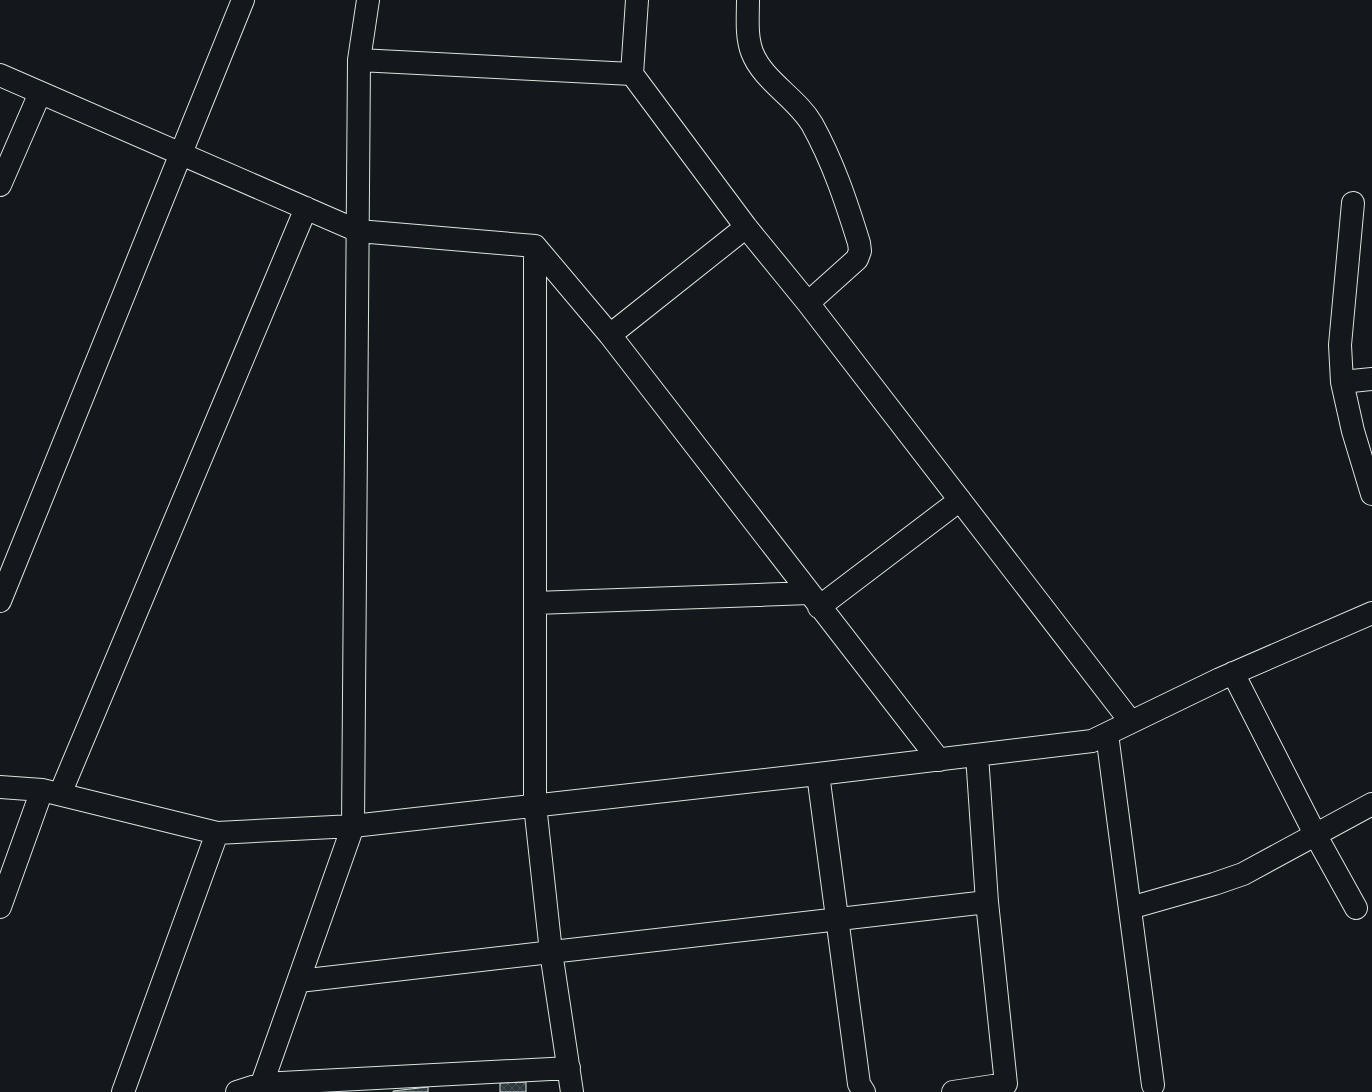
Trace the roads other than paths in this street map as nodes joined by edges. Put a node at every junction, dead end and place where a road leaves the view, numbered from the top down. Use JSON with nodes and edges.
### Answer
{"nodes":[{"id":1,"x":243,"y":0,"type":"edge"},
{"id":2,"x":368,"y":0,"type":"edge"},
{"id":3,"x":636,"y":0,"type":"edge"},
{"id":4,"x":748,"y":0,"type":"edge"},
{"id":5,"x":359,"y":60,"type":"junction"},
{"id":6,"x":632,"y":74,"type":"junction"},
{"id":7,"x":0,"y":75,"type":"edge"},
{"id":8,"x":40,"y":93,"type":"junction"},
{"id":9,"x":182,"y":154,"type":"junction"},
{"id":10,"x":0,"y":185,"type":"edge"},
{"id":11,"x":1353,"y":203,"type":"dead end"},
{"id":12,"x":306,"y":208,"type":"junction"},
{"id":13,"x":746,"y":227,"type":"junction"},
{"id":14,"x":358,"y":231,"type":"junction"},
{"id":15,"x":536,"y":246,"type":"junction"},
{"id":16,"x":808,"y":303,"type":"junction"},
{"id":17,"x":610,"y":335,"type":"junction"},
{"id":18,"x":1372,"y":379,"type":"edge"},
{"id":19,"x":1342,"y":382,"type":"junction"},
{"id":20,"x":1372,"y":494,"type":"edge"},
{"id":21,"x":960,"y":500,"type":"junction"},
{"id":22,"x":814,"y":600,"type":"junction"},
{"id":23,"x":0,"y":602,"type":"edge"},
{"id":24,"x":535,"y":603,"type":"junction"},
{"id":25,"x":1372,"y":613,"type":"edge"},
{"id":26,"x":1233,"y":673,"type":"junction"},
{"id":27,"x":1131,"y":722,"type":"junction"},
{"id":28,"x":1108,"y":734,"type":"junction"},
{"id":29,"x":977,"y":755,"type":"junction"},
{"id":30,"x":939,"y":760,"type":"junction"},
{"id":31,"x":818,"y":774,"type":"junction"},
{"id":32,"x":0,"y":787,"type":"edge"},
{"id":33,"x":51,"y":792,"type":"junction"},
{"id":34,"x":1372,"y":804,"type":"edge"},
{"id":35,"x":536,"y":806,"type":"junction"},
{"id":36,"x":353,"y":826,"type":"junction"},
{"id":37,"x":217,"y":833,"type":"junction"},
{"id":38,"x":1315,"y":834,"type":"junction"},
{"id":39,"x":987,"y":902,"type":"junction"},
{"id":40,"x":0,"y":907,"type":"edge"},
{"id":41,"x":1130,"y":908,"type":"junction"},
{"id":42,"x":1356,"y":908,"type":"dead end"},
{"id":43,"x":837,"y":918,"type":"junction"},
{"id":44,"x":551,"y":952,"type":"junction"},
{"id":45,"x":299,"y":981,"type":"junction"},
{"id":46,"x":569,"y":1068,"type":"junction"},
{"id":47,"x":1153,"y":1085,"type":"dead end"},
{"id":48,"x":261,"y":1088,"type":"edge"},
{"id":49,"x":123,"y":1092,"type":"edge"},
{"id":50,"x":237,"y":1092,"type":"edge"},
{"id":51,"x":572,"y":1092,"type":"edge"},
{"id":52,"x":864,"y":1092,"type":"edge"},
{"id":53,"x":953,"y":1092,"type":"edge"}],
"edges":[{"from":1,"to":9,"type":"street"},
{"from":2,"to":5,"type":"street"},
{"from":3,"to":6,"type":"street"},
{"from":4,"to":16,"type":"street"},
{"from":5,"to":6,"type":"street"},
{"from":5,"to":14,"type":"street"},
{"from":6,"to":13,"type":"street"},
{"from":7,"to":8,"type":"street"},
{"from":8,"to":9,"type":"street"},
{"from":8,"to":10,"type":"street"},
{"from":9,"to":12,"type":"street"},
{"from":9,"to":23,"type":"street"},
{"from":11,"to":19,"type":"street"},
{"from":12,"to":14,"type":"street"},
{"from":12,"to":33,"type":"street"},
{"from":13,"to":16,"type":"street"},
{"from":13,"to":17,"type":"street"},
{"from":14,"to":15,"type":"street"},
{"from":14,"to":36,"type":"street"},
{"from":15,"to":17,"type":"street"},
{"from":15,"to":24,"type":"street"},
{"from":16,"to":21,"type":"street"},
{"from":17,"to":22,"type":"street"},
{"from":18,"to":19,"type":"street"},
{"from":19,"to":20,"type":"street"},
{"from":21,"to":22,"type":"street"},
{"from":21,"to":27,"type":"street"},
{"from":22,"to":24,"type":"street"},
{"from":22,"to":30,"type":"street"},
{"from":24,"to":35,"type":"street"},
{"from":25,"to":26,"type":"street"},
{"from":26,"to":27,"type":"street"},
{"from":26,"to":38,"type":"street"},
{"from":27,"to":28,"type":"street"},
{"from":28,"to":29,"type":"street"},
{"from":28,"to":41,"type":"street"},
{"from":29,"to":30,"type":"street"},
{"from":29,"to":39,"type":"street"},
{"from":30,"to":31,"type":"street"},
{"from":31,"to":35,"type":"street"},
{"from":31,"to":43,"type":"street"},
{"from":32,"to":33,"type":"street"},
{"from":33,"to":37,"type":"street"},
{"from":33,"to":40,"type":"street"},
{"from":34,"to":38,"type":"street"},
{"from":35,"to":36,"type":"street"},
{"from":35,"to":44,"type":"street"},
{"from":36,"to":37,"type":"street"},
{"from":36,"to":45,"type":"street"},
{"from":37,"to":49,"type":"street"},
{"from":38,"to":41,"type":"street"},
{"from":38,"to":42,"type":"street"},
{"from":39,"to":43,"type":"street"},
{"from":39,"to":53,"type":"street"},
{"from":41,"to":47,"type":"street"},
{"from":43,"to":44,"type":"street"},
{"from":43,"to":52,"type":"street"},
{"from":44,"to":45,"type":"street"},
{"from":44,"to":46,"type":"street"},
{"from":45,"to":48,"type":"street"},
{"from":46,"to":48,"type":"street"},
{"from":46,"to":51,"type":"street"},
{"from":48,"to":50,"type":"street"}]}
